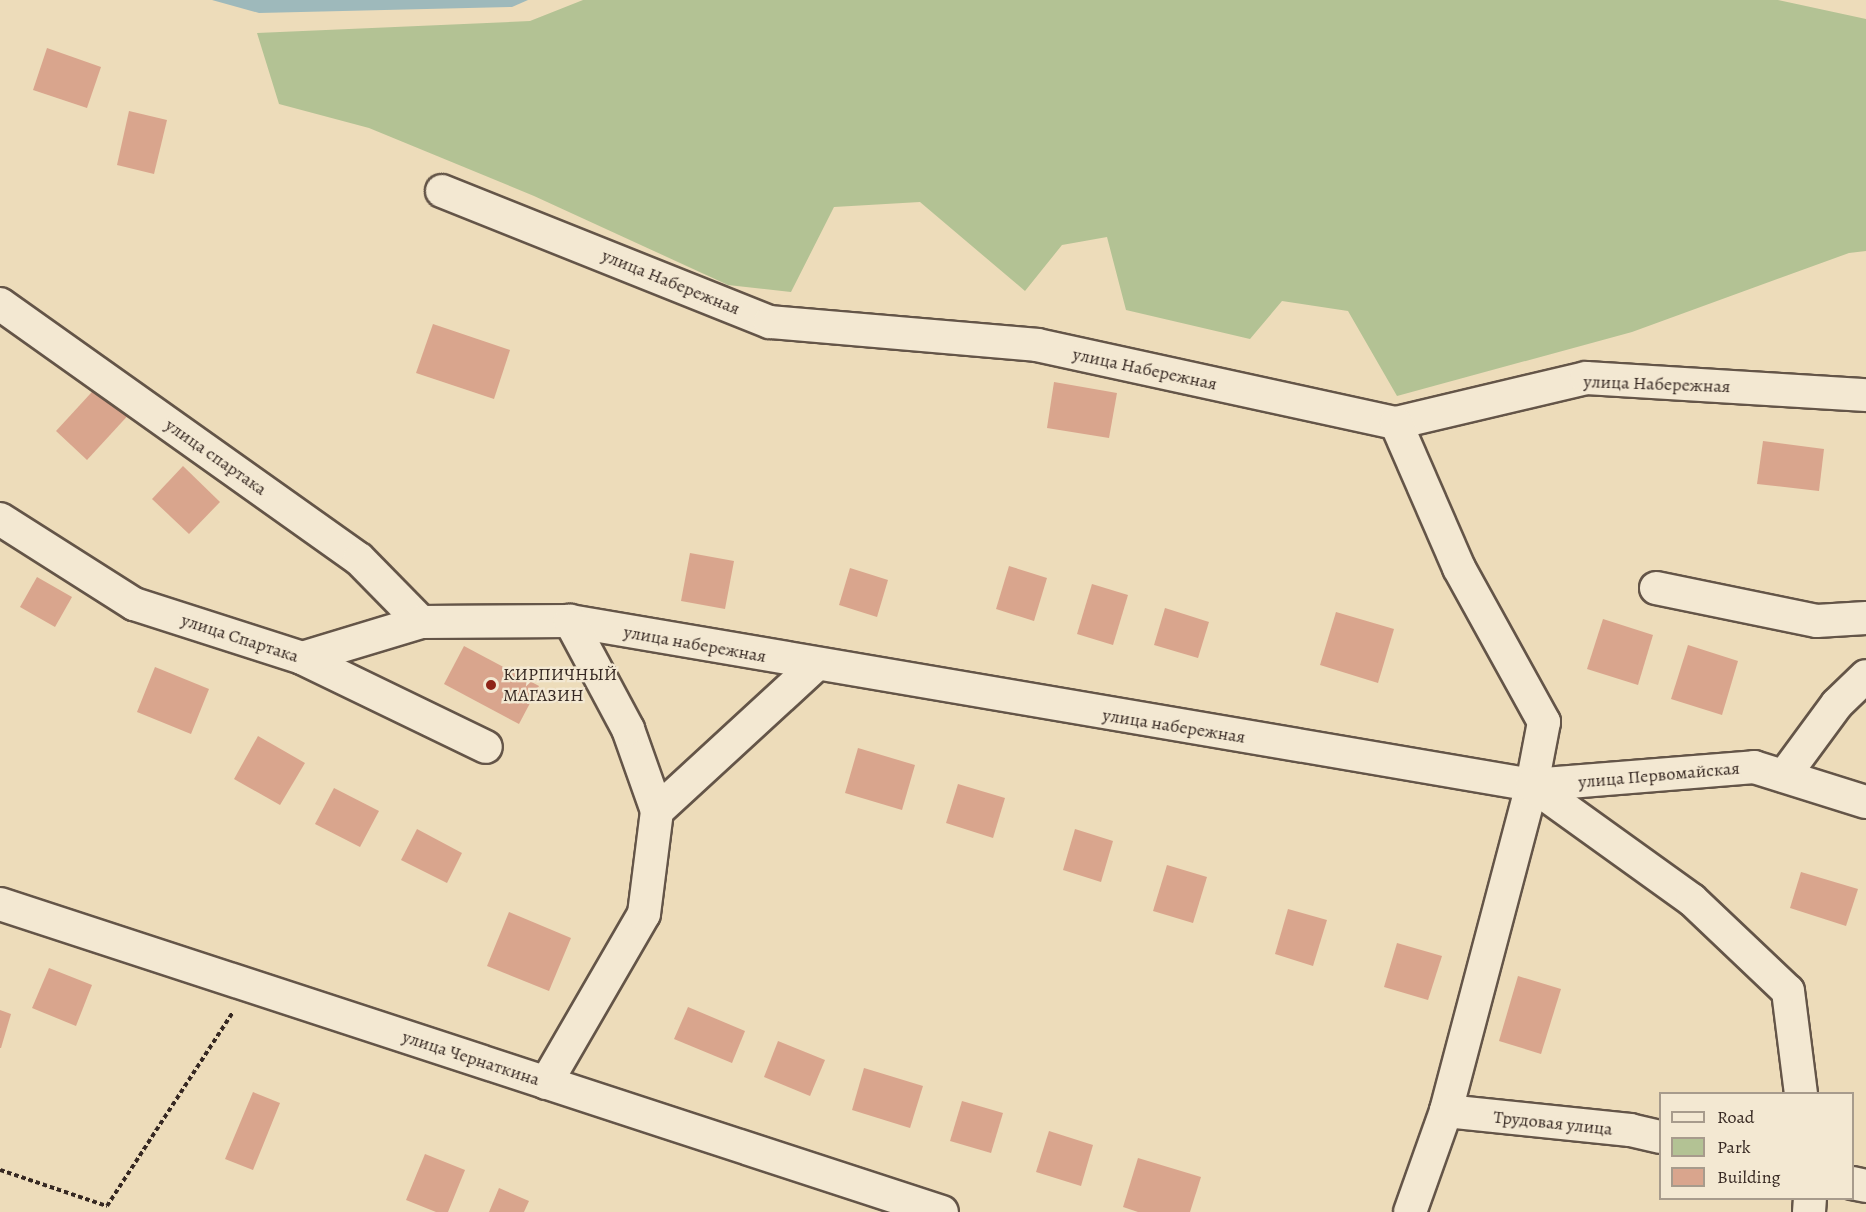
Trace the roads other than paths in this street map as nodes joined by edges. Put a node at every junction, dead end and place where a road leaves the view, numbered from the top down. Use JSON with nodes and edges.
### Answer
{"nodes":[{"id":1,"x":442,"y":191,"type":"dead end"},
{"id":2,"x":0,"y":304,"type":"edge"},
{"id":3,"x":1866,"y":395,"type":"edge"},
{"id":4,"x":1396,"y":423,"type":"junction"},
{"id":5,"x":0,"y":519,"type":"edge"},
{"id":6,"x":1656,"y":588,"type":"dead end"},
{"id":7,"x":1866,"y":618,"type":"edge"},
{"id":8,"x":570,"y":621,"type":"junction"},
{"id":9,"x":422,"y":622,"type":"junction"},
{"id":10,"x":302,"y":658,"type":"junction"},
{"id":11,"x":816,"y":665,"type":"junction"},
{"id":12,"x":1866,"y":676,"type":"edge"},
{"id":13,"x":486,"y":747,"type":"dead end"},
{"id":14,"x":1784,"y":776,"type":"junction"},
{"id":15,"x":1532,"y":785,"type":"junction"},
{"id":16,"x":1866,"y":802,"type":"edge"},
{"id":17,"x":657,"y":811,"type":"junction"},
{"id":18,"x":0,"y":904,"type":"edge"},
{"id":19,"x":546,"y":1083,"type":"junction"},
{"id":20,"x":1801,"y":1092,"type":"edge"},
{"id":21,"x":1446,"y":1112,"type":"junction"},
{"id":22,"x":1659,"y":1137,"type":"edge"},
{"id":23,"x":942,"y":1212,"type":"edge"},
{"id":24,"x":1410,"y":1212,"type":"edge"}],
"edges":[{"from":1,"to":4,"type":"street","name":"улица Набережная"},
{"from":2,"to":9,"type":"street","name":"улица спартака"},
{"from":3,"to":4,"type":"street","name":"улица Набережная"},
{"from":4,"to":15,"type":"street"},
{"from":5,"to":10,"type":"street","name":"улица Спартака"},
{"from":6,"to":7,"type":"street"},
{"from":8,"to":9,"type":"street","name":"улица набережная"},
{"from":8,"to":11,"type":"street","name":"улица набережная"},
{"from":8,"to":17,"type":"street"},
{"from":9,"to":10,"type":"street","name":"улица набережная"},
{"from":10,"to":13,"type":"street","name":"улица Спартака"},
{"from":11,"to":15,"type":"street","name":"улица набережная"},
{"from":11,"to":17,"type":"street"},
{"from":12,"to":14,"type":"street"},
{"from":14,"to":15,"type":"street","name":"улица Первомайская"},
{"from":14,"to":16,"type":"street","name":"улица Первомайская"},
{"from":15,"to":20,"type":"street"},
{"from":15,"to":21,"type":"street"},
{"from":17,"to":19,"type":"street"},
{"from":18,"to":19,"type":"street","name":"улица Чернаткина"},
{"from":19,"to":23,"type":"street","name":"улица Чернаткина"},
{"from":21,"to":22,"type":"street","name":"Трудовая улица"},
{"from":21,"to":24,"type":"street"}]}
